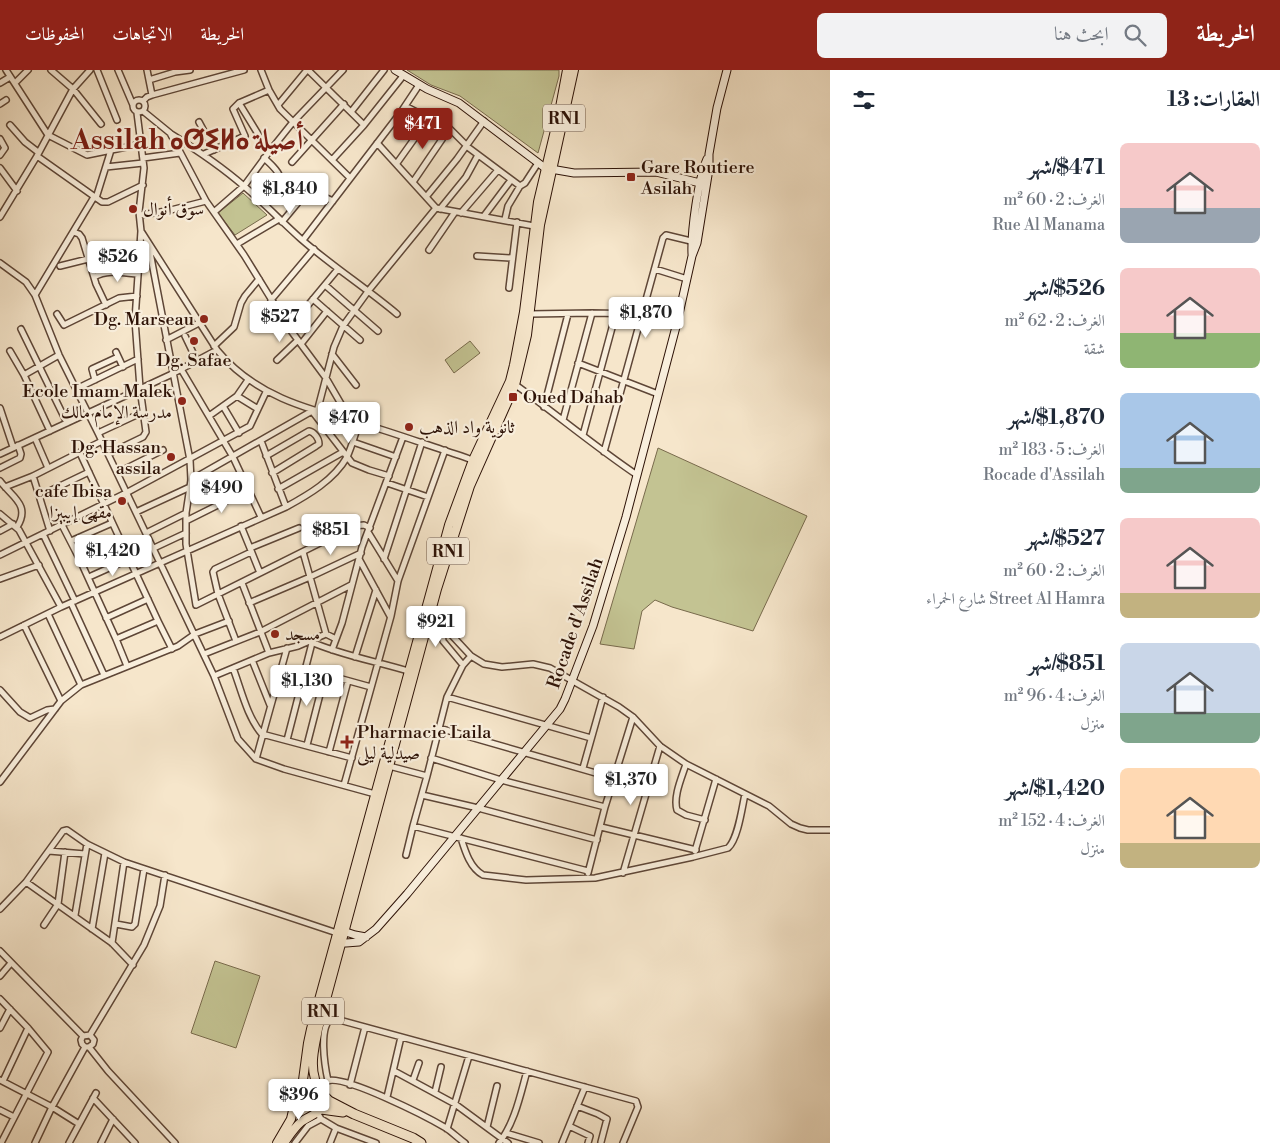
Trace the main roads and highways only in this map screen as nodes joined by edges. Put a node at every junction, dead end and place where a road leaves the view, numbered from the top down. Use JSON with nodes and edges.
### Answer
{"nodes":[{"id":1,"x":567,"y":70,"type":"edge"},
{"id":2,"x":574,"y":70,"type":"edge"},
{"id":3,"x":546,"y":166,"type":"junction"},
{"id":4,"x":512,"y":383,"type":"junction"},
{"id":5,"x":427,"y":613,"type":"junction"},
{"id":6,"x":340,"y":931,"type":"junction"},
{"id":7,"x":338,"y":943,"type":"junction"},
{"id":8,"x":300,"y":1090,"type":"junction"},
{"id":9,"x":320,"y":1091,"type":"junction"},
{"id":10,"x":296,"y":1102,"type":"junction"},
{"id":11,"x":318,"y":1114,"type":"junction"},
{"id":12,"x":354,"y":1114,"type":"junction"},
{"id":13,"x":277,"y":1143,"type":"edge"},
{"id":14,"x":284,"y":1143,"type":"edge"},
{"id":15,"x":420,"y":1143,"type":"edge"}],
"edges":[{"from":1,"to":3,"type":"main road","number":"RN1"},
{"from":2,"to":3,"type":"main road","number":"RN1"},
{"from":3,"to":4,"type":"main road","number":"RN1"},
{"from":3,"to":4,"type":"main road","number":"RN1"},
{"from":4,"to":5,"type":"main road","number":"RN1"},
{"from":5,"to":6,"type":"main road","number":"RN1"},
{"from":5,"to":6,"type":"main road","number":"RN1"},
{"from":6,"to":7,"type":"main road","number":"RN1"},
{"from":7,"to":8,"type":"main road","number":"RN1"},
{"from":7,"to":9,"type":"main road","number":"RN1"},
{"from":8,"to":9,"type":"main road"},
{"from":8,"to":10,"type":"main road","number":"RN1"},
{"from":9,"to":11,"type":"main road","number":"RN1"},
{"from":9,"to":12,"type":"highway"},
{"from":10,"to":11,"type":"main road"},
{"from":10,"to":13,"type":"main road","number":"RN1"},
{"from":11,"to":12,"type":"highway"},
{"from":11,"to":14,"type":"main road"},
{"from":12,"to":15,"type":"highway"}]}
